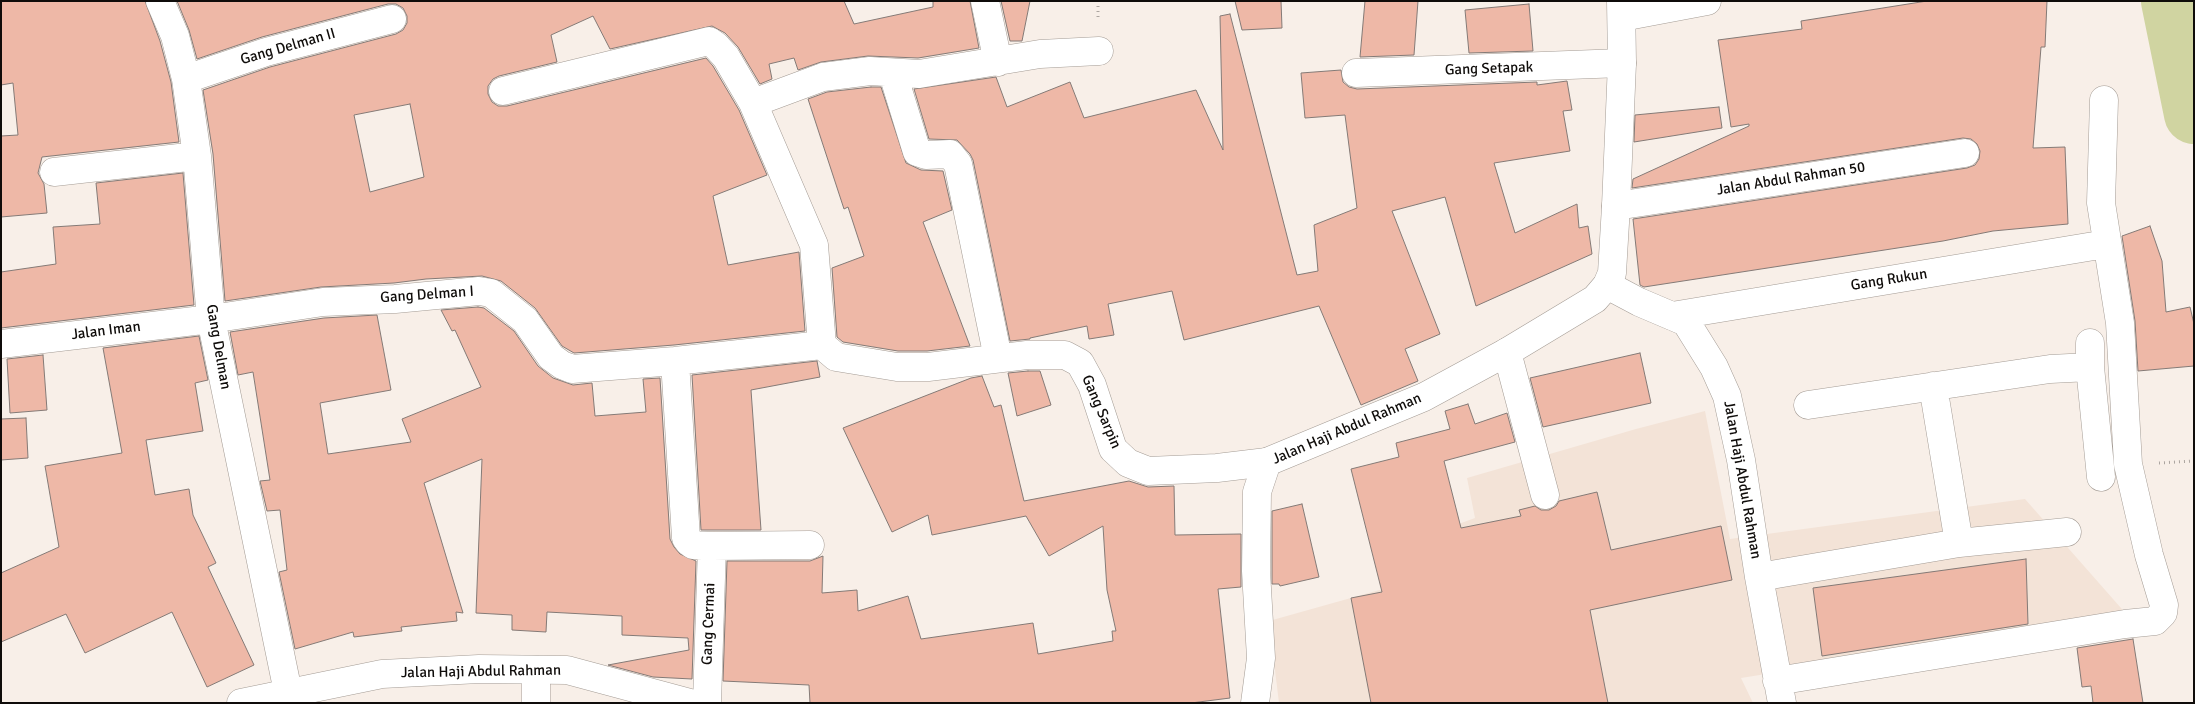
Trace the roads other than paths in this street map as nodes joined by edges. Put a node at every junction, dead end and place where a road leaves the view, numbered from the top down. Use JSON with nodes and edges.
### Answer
{"nodes":[{"id":1,"x":160,"y":1,"type":"edge"},
{"id":2,"x":985,"y":1,"type":"edge"},
{"id":3,"x":1707,"y":1,"type":"edge"},
{"id":4,"x":1621,"y":9,"type":"edge"},
{"id":5,"x":392,"y":19,"type":"dead end"},
{"id":6,"x":1100,"y":51,"type":"dead end"},
{"id":7,"x":998,"y":62,"type":"junction"},
{"id":8,"x":1622,"y":63,"type":"junction"},
{"id":9,"x":1356,"y":73,"type":"dead end"},
{"id":10,"x":893,"y":74,"type":"junction"},
{"id":11,"x":186,"y":78,"type":"junction"},
{"id":12,"x":503,"y":91,"type":"dead end"},
{"id":13,"x":2104,"y":100,"type":"dead end"},
{"id":14,"x":753,"y":103,"type":"junction"},
{"id":15,"x":1965,"y":153,"type":"dead end"},
{"id":16,"x":198,"y":156,"type":"junction"},
{"id":17,"x":54,"y":172,"type":"dead end"},
{"id":18,"x":1616,"y":206,"type":"junction"},
{"id":19,"x":2106,"y":244,"type":"junction"},
{"id":20,"x":1607,"y":285,"type":"junction"},
{"id":21,"x":1672,"y":316,"type":"junction"},
{"id":22,"x":211,"y":319,"type":"junction"},
{"id":23,"x":1,"y":344,"type":"edge"},
{"id":24,"x":822,"y":345,"type":"junction"},
{"id":25,"x":1507,"y":352,"type":"junction"},
{"id":26,"x":998,"y":358,"type":"junction"},
{"id":27,"x":675,"y":361,"type":"junction"},
{"id":28,"x":1933,"y":386,"type":"junction"},
{"id":29,"x":1808,"y":405,"type":"dead end"},
{"id":30,"x":1267,"y":462,"type":"junction"},
{"id":31,"x":2101,"y":477,"type":"dead end"},
{"id":32,"x":1546,"y":495,"type":"dead end"},
{"id":33,"x":2067,"y":532,"type":"dead end"},
{"id":34,"x":1959,"y":542,"type":"junction"},
{"id":35,"x":810,"y":545,"type":"dead end"},
{"id":36,"x":712,"y":546,"type":"junction"},
{"id":37,"x":1759,"y":577,"type":"junction"},
{"id":38,"x":536,"y":670,"type":"junction"},
{"id":39,"x":288,"y":692,"type":"junction"},
{"id":40,"x":1780,"y":692,"type":"edge"},
{"id":41,"x":241,"y":703,"type":"edge"},
{"id":42,"x":536,"y":703,"type":"edge"},
{"id":43,"x":690,"y":703,"type":"edge"},
{"id":44,"x":707,"y":703,"type":"edge"},
{"id":45,"x":1256,"y":703,"type":"edge"}],
"edges":[{"from":1,"to":11,"type":"street","name":"Gang Delman"},
{"from":2,"to":7,"type":"street"},
{"from":3,"to":4,"type":"street"},
{"from":4,"to":8,"type":"street"},
{"from":5,"to":11,"type":"street","name":"Gang Delman II"},
{"from":6,"to":7,"type":"street"},
{"from":7,"to":10,"type":"street"},
{"from":8,"to":9,"type":"street","name":"Gang Setapak"},
{"from":8,"to":18,"type":"street"},
{"from":10,"to":14,"type":"street"},
{"from":10,"to":26,"type":"street"},
{"from":11,"to":16,"type":"street","name":"Gang Delman"},
{"from":12,"to":14,"type":"street"},
{"from":13,"to":19,"type":"street"},
{"from":14,"to":24,"type":"street"},
{"from":15,"to":18,"type":"street","name":"Jalan Abdul Rahman 50"},
{"from":16,"to":17,"type":"street"},
{"from":16,"to":22,"type":"street","name":"Gang Delman"},
{"from":18,"to":20,"type":"street"},
{"from":19,"to":21,"type":"street","name":"Gang Rukun"},
{"from":19,"to":40,"type":"street"},
{"from":20,"to":21,"type":"street","name":"Jalan Haji Abdul Rahman"},
{"from":20,"to":25,"type":"street","name":"Jalan Haji Abdul Rahman"},
{"from":21,"to":37,"type":"street","name":"Jalan Haji Abdul Rahman"},
{"from":22,"to":23,"type":"street","name":"Jalan Iman"},
{"from":22,"to":27,"type":"street","name":"Gang Delman I"},
{"from":22,"to":39,"type":"street","name":"Gang Delman"},
{"from":24,"to":26,"type":"street","name":"Gang Sarpin"},
{"from":24,"to":27,"type":"street","name":"Gang Delman I"},
{"from":25,"to":30,"type":"street","name":"Jalan Haji Abdul Rahman"},
{"from":25,"to":32,"type":"street"},
{"from":26,"to":30,"type":"street","name":"Gang Sarpin"},
{"from":27,"to":36,"type":"street"},
{"from":28,"to":29,"type":"street"},
{"from":28,"to":31,"type":"street"},
{"from":28,"to":34,"type":"street"},
{"from":30,"to":45,"type":"street","name":"Jalan Haji Abdul Rahman"},
{"from":33,"to":34,"type":"street"},
{"from":34,"to":37,"type":"street"},
{"from":35,"to":36,"type":"street"},
{"from":36,"to":44,"type":"street","name":"Gang Cermai"},
{"from":37,"to":40,"type":"street","name":"Jalan Haji Abdul Rahman"},
{"from":38,"to":39,"type":"street","name":"Jalan Haji Abdul Rahman"},
{"from":38,"to":42,"type":"street"},
{"from":38,"to":43,"type":"street","name":"Jalan Haji Abdul Rahman"},
{"from":39,"to":41,"type":"street","name":"Jalan Haji Abdul Rahman"}]}
